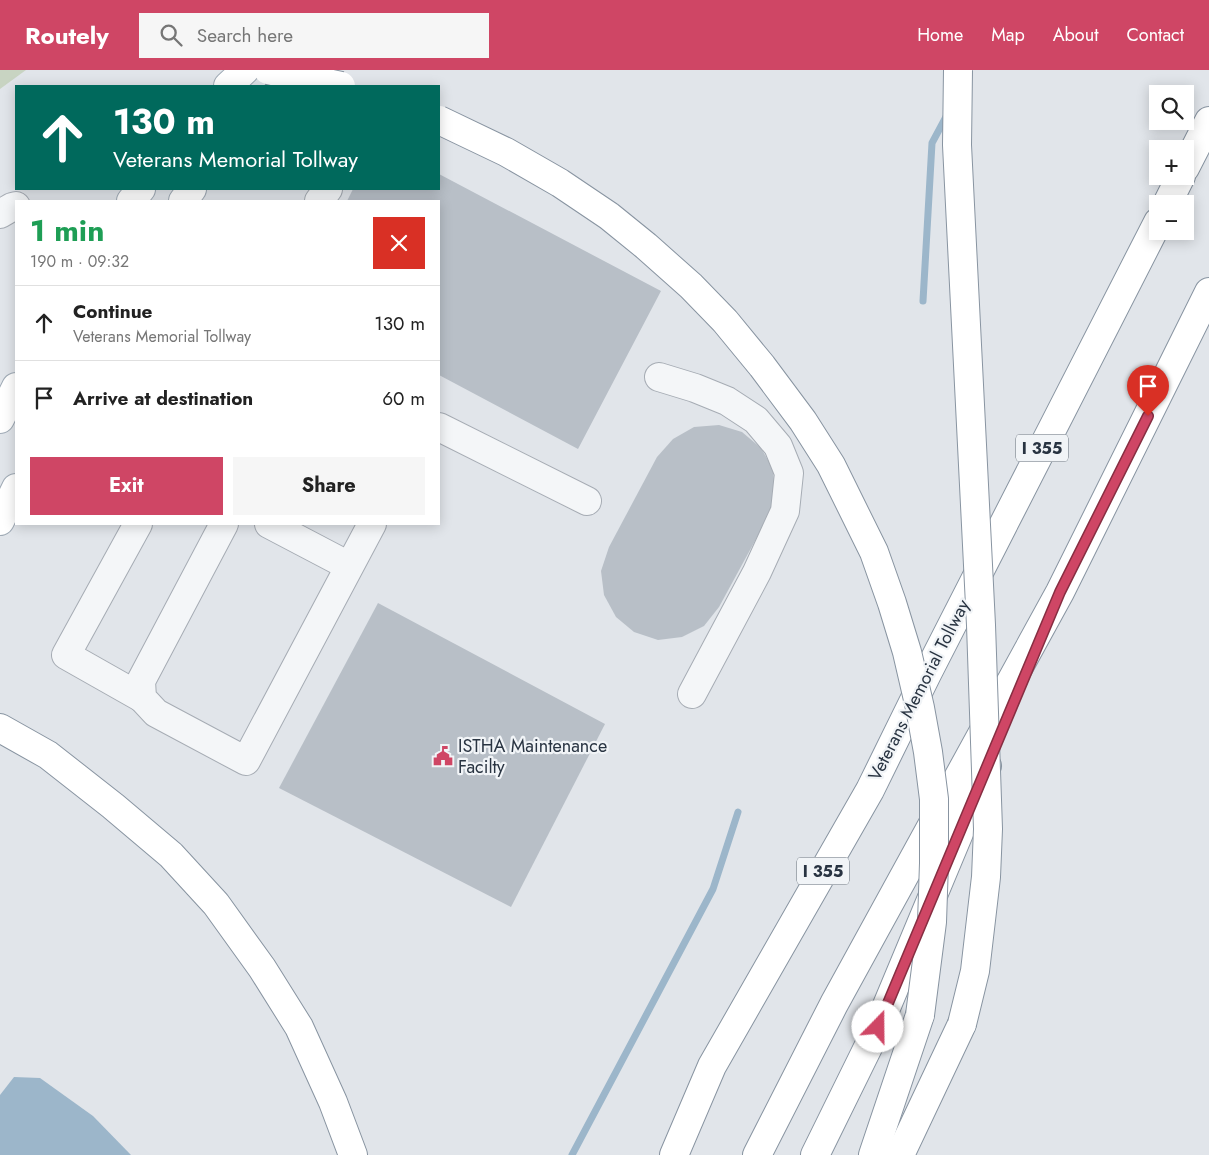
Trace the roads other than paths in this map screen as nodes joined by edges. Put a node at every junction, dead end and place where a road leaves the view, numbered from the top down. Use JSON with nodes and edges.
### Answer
{"nodes":[{"id":1,"x":245,"y":70,"type":"edge"},
{"id":2,"x":268,"y":70,"type":"edge"},
{"id":3,"x":305,"y":70,"type":"edge"},
{"id":4,"x":958,"y":70,"type":"edge"},
{"id":5,"x":229,"y":85,"type":"edge"},
{"id":6,"x":287,"y":85,"type":"edge"},
{"id":7,"x":336,"y":85,"type":"edge"},
{"id":8,"x":440,"y":120,"type":"edge"},
{"id":9,"x":1209,"y":121,"type":"edge"},
{"id":10,"x":1194,"y":150,"type":"edge"},
{"id":11,"x":140,"y":190,"type":"edge"},
{"id":12,"x":132,"y":200,"type":"edge"},
{"id":13,"x":15,"y":206,"type":"edge"},
{"id":14,"x":0,"y":214,"type":"edge"},
{"id":15,"x":1149,"y":240,"type":"edge"},
{"id":16,"x":1209,"y":292,"type":"edge"},
{"id":17,"x":659,"y":377,"type":"dead end"},
{"id":18,"x":15,"y":389,"type":"edge"},
{"id":19,"x":0,"y":419,"type":"edge"},
{"id":20,"x":440,"y":428,"type":"edge"},
{"id":21,"x":15,"y":490,"type":"edge"},
{"id":22,"x":587,"y":501,"type":"dead end"},
{"id":23,"x":0,"y":521,"type":"edge"},
{"id":24,"x":137,"y":525,"type":"edge"},
{"id":25,"x":223,"y":525,"type":"edge"},
{"id":26,"x":271,"y":525,"type":"edge"},
{"id":27,"x":371,"y":525,"type":"edge"},
{"id":28,"x":349,"y":566,"type":"junction"},
{"id":29,"x":1060,"y":592,"type":"junction"},
{"id":30,"x":692,"y":694,"type":"dead end"},
{"id":31,"x":142,"y":698,"type":"junction"},
{"id":32,"x":0,"y":728,"type":"edge"},
{"id":33,"x":712,"y":1066,"type":"junction"},
{"id":34,"x":353,"y":1155,"type":"edge"},
{"id":35,"x":661,"y":1155,"type":"edge"},
{"id":36,"x":674,"y":1155,"type":"edge"},
{"id":37,"x":758,"y":1155,"type":"edge"},
{"id":38,"x":815,"y":1155,"type":"edge"},
{"id":39,"x":873,"y":1155,"type":"edge"},
{"id":40,"x":900,"y":1155,"type":"edge"}],
"edges":[{"from":1,"to":5,"type":"main road"},
{"from":2,"to":7,"type":"main road","bridge":true},
{"from":3,"to":6,"type":"main road"},
{"from":4,"to":40,"type":"main road","bridge":true},
{"from":8,"to":39,"type":"main road","bridge":true},
{"from":9,"to":10,"type":"main road"},
{"from":11,"to":12,"type":"main road"},
{"from":13,"to":14,"type":"lane"},
{"from":15,"to":33,"type":"main road","name":"Veterans Memorial Tollway","number":"I 355"},
{"from":16,"to":29,"type":"main road"},
{"from":17,"to":30,"type":"lane"},
{"from":18,"to":19,"type":"main road"},
{"from":20,"to":22,"type":"lane"},
{"from":21,"to":23,"type":"main road"},
{"from":24,"to":31,"type":"lane"},
{"from":25,"to":31,"type":"lane"},
{"from":26,"to":28,"type":"lane"},
{"from":27,"to":28,"type":"lane"},
{"from":28,"to":31,"type":"lane"},
{"from":29,"to":37,"type":"main road"},
{"from":29,"to":38,"type":"main road"},
{"from":32,"to":34,"type":"main road"},
{"from":33,"to":35,"type":"main road"},
{"from":33,"to":36,"type":"main road","name":"Veterans Memorial Tollway","number":"I 355"}]}
